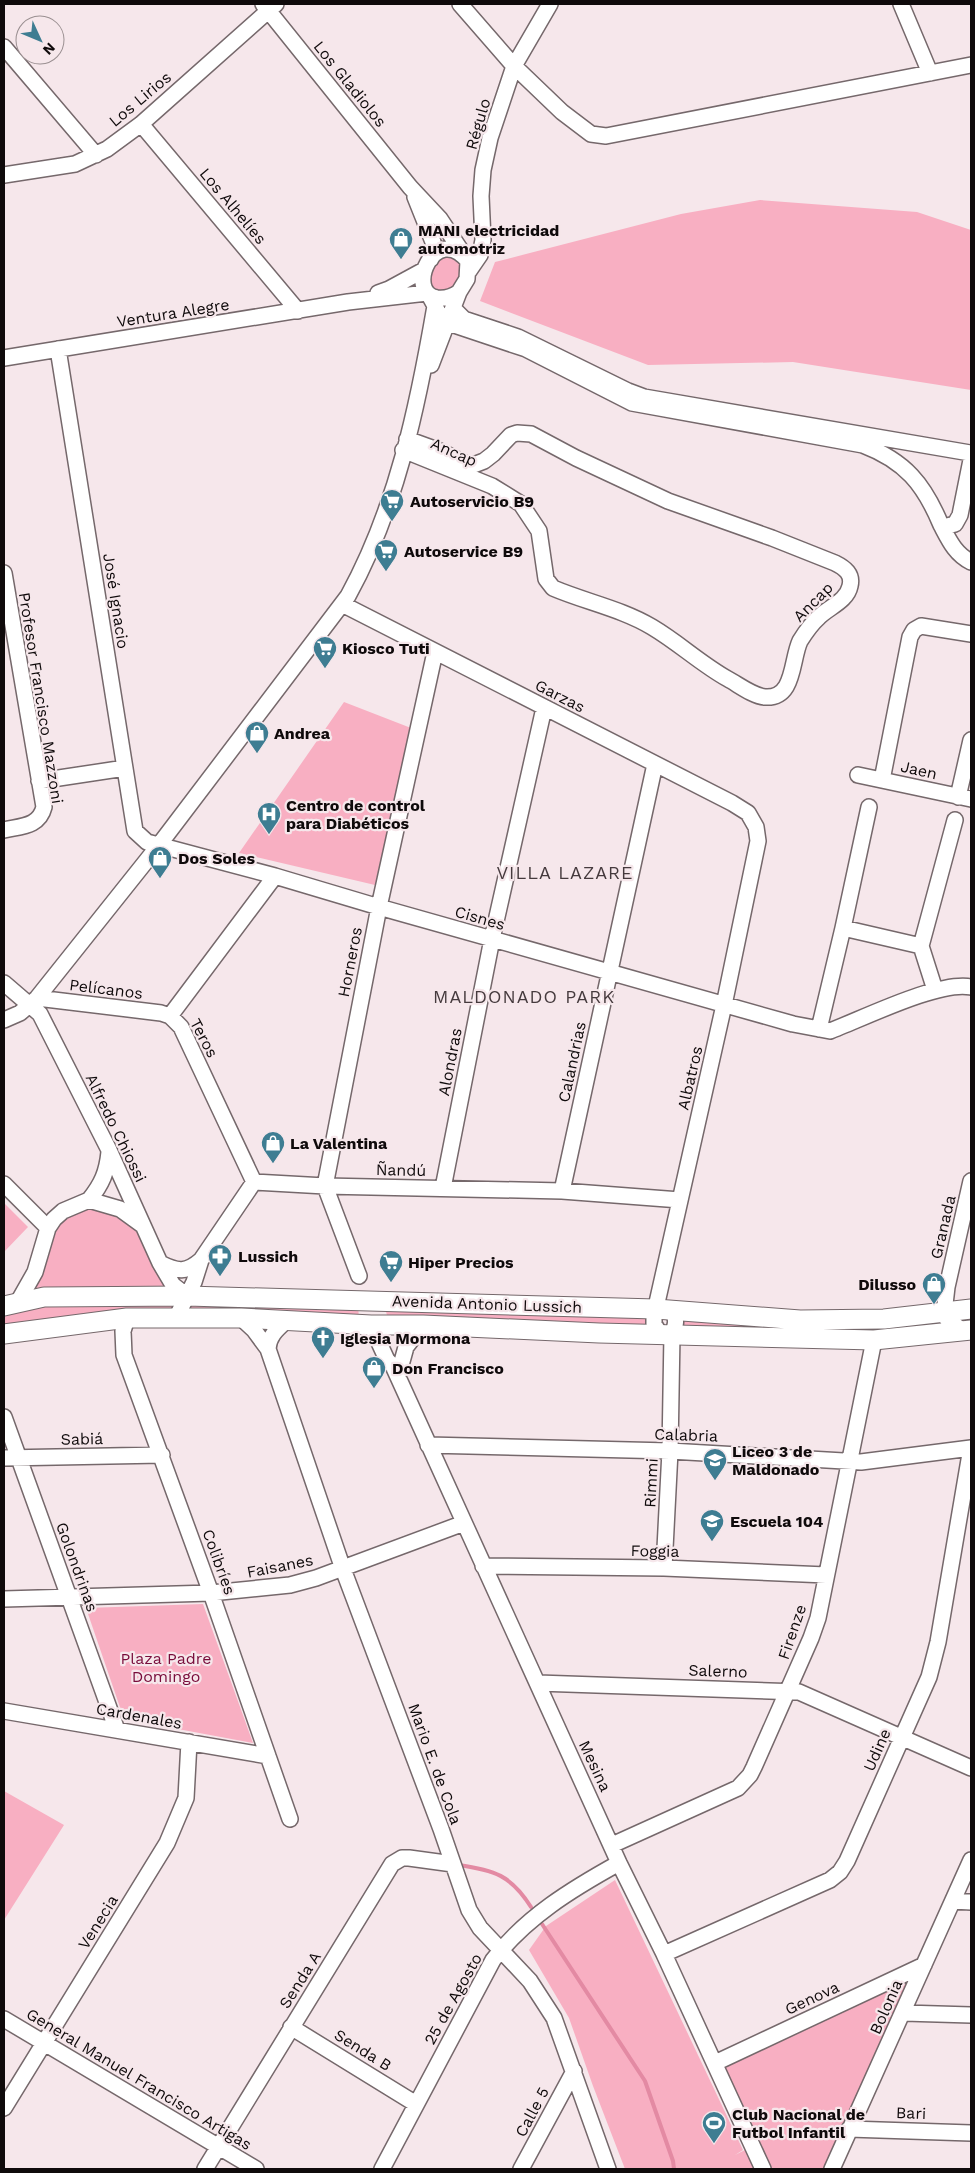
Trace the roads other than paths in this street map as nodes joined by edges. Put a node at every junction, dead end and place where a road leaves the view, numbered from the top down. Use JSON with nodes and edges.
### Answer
{"nodes":[{"id":1,"x":460,"y":4,"type":"edge"},
{"id":2,"x":550,"y":4,"type":"edge"},
{"id":3,"x":901,"y":4,"type":"edge"},
{"id":4,"x":269,"y":6,"type":"edge"},
{"id":5,"x":4,"y":47,"type":"edge"},
{"id":6,"x":971,"y":65,"type":"edge"},
{"id":7,"x":514,"y":66,"type":"junction"},
{"id":8,"x":930,"y":73,"type":"junction"},
{"id":9,"x":141,"y":124,"type":"junction"},
{"id":10,"x":96,"y":155,"type":"junction"},
{"id":11,"x":4,"y":175,"type":"edge"},
{"id":12,"x":410,"y":187,"type":"junction"},
{"id":13,"x":427,"y":264,"type":"junction"},
{"id":14,"x":469,"y":266,"type":"junction"},
{"id":15,"x":459,"y":292,"type":"junction"},
{"id":16,"x":430,"y":298,"type":"junction"},
{"id":17,"x":348,"y":302,"type":"junction"},
{"id":18,"x":453,"y":308,"type":"junction"},
{"id":19,"x":298,"y":311,"type":"junction"},
{"id":20,"x":448,"y":323,"type":"junction"},
{"id":21,"x":58,"y":349,"type":"junction"},
{"id":22,"x":4,"y":358,"type":"edge"},
{"id":23,"x":421,"y":389,"type":"junction"},
{"id":24,"x":910,"y":444,"type":"junction"},
{"id":25,"x":405,"y":445,"type":"junction"},
{"id":26,"x":970,"y":453,"type":"edge"},
{"id":27,"x":903,"y":466,"type":"junction"},
{"id":28,"x":468,"y":471,"type":"junction"},
{"id":29,"x":941,"y":525,"type":"junction"},
{"id":30,"x":971,"y":562,"type":"edge"},
{"id":31,"x":4,"y":573,"type":"edge"},
{"id":32,"x":342,"y":604,"type":"junction"},
{"id":33,"x":971,"y":634,"type":"edge"},
{"id":34,"x":435,"y":652,"type":"junction"},
{"id":35,"x":544,"y":708,"type":"junction"},
{"id":36,"x":971,"y":740,"type":"edge"},
{"id":37,"x":655,"y":764,"type":"junction"},
{"id":38,"x":125,"y":768,"type":"junction"},
{"id":39,"x":858,"y":775,"type":"dead end"},
{"id":40,"x":882,"y":780,"type":"junction"},
{"id":41,"x":39,"y":781,"type":"junction"},
{"id":42,"x":965,"y":798,"type":"edge"},
{"id":43,"x":869,"y":806,"type":"dead end"},
{"id":44,"x":955,"y":820,"type":"dead end"},
{"id":45,"x":756,"y":827,"type":"joint"},
{"id":46,"x":4,"y":830,"type":"edge"},
{"id":47,"x":158,"y":845,"type":"junction"},
{"id":48,"x":276,"y":876,"type":"junction"},
{"id":49,"x":379,"y":907,"type":"junction"},
{"id":50,"x":843,"y":928,"type":"junction"},
{"id":51,"x":492,"y":939,"type":"junction"},
{"id":52,"x":921,"y":946,"type":"junction"},
{"id":53,"x":609,"y":972,"type":"junction"},
{"id":54,"x":4,"y":983,"type":"edge"},
{"id":55,"x":971,"y":987,"type":"edge"},
{"id":56,"x":934,"y":990,"type":"junction"},
{"id":57,"x":33,"y":1001,"type":"junction"},
{"id":58,"x":724,"y":1005,"type":"junction"},
{"id":59,"x":170,"y":1016,"type":"junction"},
{"id":60,"x":4,"y":1020,"type":"edge"},
{"id":61,"x":819,"y":1029,"type":"junction"},
{"id":62,"x":109,"y":1150,"type":"junction"},
{"id":63,"x":971,"y":1181,"type":"edge"},
{"id":64,"x":254,"y":1182,"type":"junction"},
{"id":65,"x":4,"y":1184,"type":"edge"},
{"id":66,"x":325,"y":1186,"type":"junction"},
{"id":67,"x":443,"y":1188,"type":"junction"},
{"id":68,"x":562,"y":1191,"type":"junction"},
{"id":69,"x":90,"y":1200,"type":"junction"},
{"id":70,"x":680,"y":1200,"type":"junction"},
{"id":71,"x":48,"y":1228,"type":"junction"},
{"id":72,"x":145,"y":1228,"type":"junction"},
{"id":73,"x":201,"y":1260,"type":"junction"},
{"id":74,"x":160,"y":1263,"type":"junction"},
{"id":75,"x":359,"y":1276,"type":"dead end"},
{"id":76,"x":187,"y":1296,"type":"junction"},
{"id":77,"x":374,"y":1301,"type":"junction"},
{"id":78,"x":11,"y":1304,"type":"edge"},
{"id":79,"x":971,"y":1309,"type":"edge"},
{"id":80,"x":665,"y":1310,"type":"junction"},
{"id":81,"x":944,"y":1313,"type":"junction"},
{"id":82,"x":127,"y":1318,"type":"junction"},
{"id":83,"x":176,"y":1318,"type":"junction"},
{"id":84,"x":241,"y":1318,"type":"junction"},
{"id":85,"x":286,"y":1321,"type":"junction"},
{"id":86,"x":377,"y":1325,"type":"junction"},
{"id":87,"x":423,"y":1325,"type":"junction"},
{"id":88,"x":967,"y":1331,"type":"edge"},
{"id":89,"x":4,"y":1334,"type":"edge"},
{"id":90,"x":666,"y":1334,"type":"junction"},
{"id":91,"x":874,"y":1340,"type":"junction"},
{"id":92,"x":268,"y":1349,"type":"junction"},
{"id":93,"x":395,"y":1371,"type":"junction"},
{"id":94,"x":4,"y":1417,"type":"edge"},
{"id":95,"x":428,"y":1445,"type":"junction"},
{"id":96,"x":971,"y":1448,"type":"edge"},
{"id":97,"x":670,"y":1451,"type":"junction"},
{"id":98,"x":162,"y":1455,"type":"junction"},
{"id":99,"x":11,"y":1458,"type":"edge"},
{"id":100,"x":851,"y":1460,"type":"junction"},
{"id":101,"x":464,"y":1523,"type":"junction"},
{"id":102,"x":483,"y":1566,"type":"junction"},
{"id":103,"x":664,"y":1568,"type":"junction"},
{"id":104,"x":343,"y":1569,"type":"junction"},
{"id":105,"x":826,"y":1575,"type":"junction"},
{"id":106,"x":212,"y":1593,"type":"junction"},
{"id":107,"x":69,"y":1596,"type":"junction"},
{"id":108,"x":4,"y":1598,"type":"edge"},
{"id":109,"x":538,"y":1683,"type":"junction"},
{"id":110,"x":789,"y":1691,"type":"junction"},
{"id":111,"x":4,"y":1712,"type":"edge"},
{"id":112,"x":117,"y":1730,"type":"junction"},
{"id":113,"x":902,"y":1738,"type":"junction"},
{"id":114,"x":189,"y":1742,"type":"junction"},
{"id":115,"x":268,"y":1756,"type":"junction"},
{"id":116,"x":971,"y":1768,"type":"edge"},
{"id":117,"x":290,"y":1819,"type":"dead end"},
{"id":118,"x":612,"y":1845,"type":"junction"},
{"id":119,"x":971,"y":1860,"type":"edge"},
{"id":120,"x":619,"y":1863,"type":"junction"},
{"id":121,"x":453,"y":1864,"type":"junction"},
{"id":122,"x":953,"y":1901,"type":"junction"},
{"id":123,"x":971,"y":1902,"type":"edge"},
{"id":124,"x":502,"y":1949,"type":"junction"},
{"id":125,"x":664,"y":1954,"type":"junction"},
{"id":126,"x":924,"y":1965,"type":"junction"},
{"id":127,"x":904,"y":2013,"type":"junction"},
{"id":128,"x":971,"y":2015,"type":"edge"},
{"id":129,"x":4,"y":2019,"type":"edge"},
{"id":130,"x":292,"y":2027,"type":"junction"},
{"id":131,"x":44,"y":2042,"type":"junction"},
{"id":132,"x":715,"y":2064,"type":"junction"},
{"id":133,"x":574,"y":2071,"type":"junction"},
{"id":134,"x":416,"y":2104,"type":"junction"},
{"id":135,"x":4,"y":2108,"type":"edge"},
{"id":136,"x":849,"y":2129,"type":"junction"},
{"id":137,"x":971,"y":2133,"type":"edge"},
{"id":138,"x":218,"y":2146,"type":"junction"},
{"id":139,"x":205,"y":2169,"type":"edge"},
{"id":140,"x":256,"y":2169,"type":"edge"},
{"id":141,"x":382,"y":2169,"type":"edge"},
{"id":142,"x":521,"y":2169,"type":"edge"},
{"id":143,"x":608,"y":2169,"type":"edge"},
{"id":144,"x":763,"y":2169,"type":"edge"},
{"id":145,"x":832,"y":2169,"type":"edge"}],
"edges":[{"from":1,"to":7,"type":"street"},
{"from":2,"to":7,"type":"street","name":"Régulo"},
{"from":3,"to":8,"type":"street"},
{"from":4,"to":9,"type":"street","name":"Los Lirios"},
{"from":4,"to":12,"type":"street","name":"Los Gladiolos"},
{"from":5,"to":10,"type":"street"},
{"from":6,"to":8,"type":"street"},
{"from":7,"to":8,"type":"street"},
{"from":7,"to":14,"type":"street","name":"Régulo"},
{"from":9,"to":10,"type":"street","name":"Los Lirios"},
{"from":9,"to":19,"type":"street","name":"Los Alhelíes"},
{"from":10,"to":11,"type":"street","name":"Los Lirios"},
{"from":12,"to":13,"type":"street","name":"Los Gladiolos"},
{"from":12,"to":14,"type":"street","name":"Los Gladiolos"},
{"from":13,"to":14,"type":"street"},
{"from":13,"to":16,"type":"street"},
{"from":13,"to":17,"type":"street","name":"Ventura Alegre"},
{"from":14,"to":15,"type":"street"},
{"from":15,"to":16,"type":"street"},
{"from":15,"to":18,"type":"street"},
{"from":16,"to":17,"type":"street","name":"Ventura Alegre"},
{"from":16,"to":20,"type":"street"},
{"from":16,"to":23,"type":"street"},
{"from":17,"to":19,"type":"street","name":"Ventura Alegre"},
{"from":18,"to":20,"type":"street"},
{"from":18,"to":24,"type":"street"},
{"from":19,"to":21,"type":"street","name":"Ventura Alegre"},
{"from":20,"to":23,"type":"street"},
{"from":20,"to":27,"type":"street"},
{"from":21,"to":22,"type":"street","name":"Ventura Alegre"},
{"from":21,"to":38,"type":"street","name":"José Ignacio"},
{"from":23,"to":25,"type":"street"},
{"from":24,"to":26,"type":"street"},
{"from":24,"to":27,"type":"street"},
{"from":25,"to":28,"type":"street","name":"Ancap"},
{"from":25,"to":32,"type":"street"},
{"from":26,"to":29,"type":"street"},
{"from":27,"to":29,"type":"street"},
{"from":28,"to":28,"type":"street","name":"Ancap"},
{"from":29,"to":30,"type":"street"},
{"from":31,"to":41,"type":"street","name":"Profesor Francisco Mazzoni"},
{"from":32,"to":34,"type":"street","name":"Garzas"},
{"from":32,"to":47,"type":"street"},
{"from":33,"to":40,"type":"street"},
{"from":34,"to":35,"type":"street","name":"Garzas"},
{"from":34,"to":49,"type":"street","name":"Horneros"},
{"from":35,"to":37,"type":"street","name":"Garzas"},
{"from":35,"to":51,"type":"street","name":"Alondras"},
{"from":36,"to":42,"type":"street"},
{"from":37,"to":45,"type":"street","name":"Garzas"},
{"from":37,"to":53,"type":"street","name":"Calandrias"},
{"from":38,"to":41,"type":"street"},
{"from":38,"to":47,"type":"street","name":"José Ignacio"},
{"from":39,"to":40,"type":"street","name":"Jaen"},
{"from":40,"to":42,"type":"street","name":"Jaen"},
{"from":41,"to":46,"type":"street","name":"Profesor Francisco Mazzoni"},
{"from":43,"to":50,"type":"street"},
{"from":44,"to":52,"type":"street"},
{"from":45,"to":58,"type":"street","name":"Albatros"},
{"from":47,"to":48,"type":"street","name":"Cisnes"},
{"from":47,"to":57,"type":"street"},
{"from":48,"to":49,"type":"street","name":"Cisnes"},
{"from":48,"to":59,"type":"street","name":"Teros"},
{"from":49,"to":51,"type":"street","name":"Cisnes"},
{"from":49,"to":66,"type":"street","name":"Horneros"},
{"from":50,"to":52,"type":"street"},
{"from":50,"to":61,"type":"street"},
{"from":51,"to":53,"type":"street","name":"Cisnes"},
{"from":51,"to":67,"type":"street","name":"Alondras"},
{"from":52,"to":56,"type":"street"},
{"from":53,"to":58,"type":"street","name":"Cisnes"},
{"from":53,"to":68,"type":"street","name":"Calandrias"},
{"from":54,"to":57,"type":"street","name":"Alfredo Chiossi"},
{"from":55,"to":56,"type":"street","name":"Cisnes"},
{"from":56,"to":61,"type":"street","name":"Cisnes"},
{"from":57,"to":59,"type":"street","name":"Pelícanos"},
{"from":57,"to":60,"type":"street"},
{"from":57,"to":62,"type":"street","name":"Alfredo Chiossi"},
{"from":58,"to":61,"type":"street","name":"Cisnes"},
{"from":58,"to":70,"type":"street","name":"Albatros"},
{"from":59,"to":64,"type":"street","name":"Teros"},
{"from":62,"to":69,"type":"street"},
{"from":62,"to":72,"type":"street","name":"Alfredo Chiossi"},
{"from":63,"to":81,"type":"street","name":"Granada"},
{"from":64,"to":66,"type":"street","name":"Ñandú"},
{"from":64,"to":73,"type":"street"},
{"from":65,"to":71,"type":"street"},
{"from":66,"to":67,"type":"street","name":"Ñandú"},
{"from":66,"to":75,"type":"street"},
{"from":67,"to":68,"type":"street","name":"Ñandú"},
{"from":68,"to":70,"type":"street","name":"Ñandú"},
{"from":69,"to":71,"type":"street"},
{"from":69,"to":72,"type":"street"},
{"from":70,"to":80,"type":"street","name":"Albatros"},
{"from":71,"to":78,"type":"street"},
{"from":72,"to":74,"type":"street","name":"Alfredo Chiossi"},
{"from":73,"to":74,"type":"street"},
{"from":73,"to":76,"type":"street"},
{"from":74,"to":76,"type":"street","name":"Alfredo Chiossi"},
{"from":76,"to":77,"type":"main road","name":"Avenida Antonio Lussich"},
{"from":76,"to":78,"type":"main road","name":"Avenida Antonio Lussich"},
{"from":76,"to":83,"type":"street"},
{"from":77,"to":80,"type":"main road","name":"Avenida Antonio Lussich"},
{"from":77,"to":86,"type":"street","name":"Mesina"},
{"from":79,"to":81,"type":"main road","name":"Avenida Antonio Lussich"},
{"from":80,"to":81,"type":"main road","name":"Avenida Antonio Lussich"},
{"from":80,"to":90,"type":"street","name":"Rimmi"},
{"from":80,"to":90,"type":"street","name":"Albatros"},
{"from":81,"to":88,"type":"street"},
{"from":82,"to":83,"type":"main road","name":"Avenida Antonio Lussich"},
{"from":82,"to":89,"type":"main road","name":"Avenida Antonio Lussich"},
{"from":82,"to":98,"type":"street","name":"Colibríes"},
{"from":83,"to":84,"type":"main road","name":"Avenida Antonio Lussich"},
{"from":84,"to":85,"type":"main road","name":"Avenida Antonio Lussich"},
{"from":84,"to":92,"type":"street","name":"Mario E. de Cola"},
{"from":85,"to":86,"type":"main road","name":"Avenida Antonio Lussich"},
{"from":85,"to":92,"type":"street"},
{"from":86,"to":87,"type":"main road","name":"Avenida Antonio Lussich"},
{"from":86,"to":93,"type":"street","name":"Mesina"},
{"from":87,"to":90,"type":"main road","name":"Avenida Antonio Lussich"},
{"from":87,"to":93,"type":"street"},
{"from":88,"to":91,"type":"main road","name":"Avenida Antonio Lussich"},
{"from":90,"to":91,"type":"main road","name":"Avenida Antonio Lussich"},
{"from":90,"to":97,"type":"street","name":"Rimmi"},
{"from":91,"to":100,"type":"street","name":"Firenze"},
{"from":92,"to":104,"type":"street","name":"Mario E. de Cola"},
{"from":93,"to":95,"type":"street","name":"Mesina"},
{"from":94,"to":99,"type":"street","name":"Golondrinas"},
{"from":95,"to":97,"type":"street","name":"Calabria"},
{"from":95,"to":101,"type":"street","name":"Mesina"},
{"from":96,"to":100,"type":"street","name":"Calabria"},
{"from":96,"to":113,"type":"street","name":"Udine"},
{"from":97,"to":100,"type":"street","name":"Calabria"},
{"from":97,"to":103,"type":"street","name":"Rimmi"},
{"from":98,"to":99,"type":"street","name":"Sabiá"},
{"from":98,"to":106,"type":"street","name":"Colibríes"},
{"from":99,"to":107,"type":"street","name":"Golondrinas"},
{"from":100,"to":105,"type":"street","name":"Firenze"},
{"from":101,"to":102,"type":"street","name":"Mesina"},
{"from":101,"to":104,"type":"street","name":"Faisanes"},
{"from":102,"to":103,"type":"street","name":"Foggia"},
{"from":102,"to":109,"type":"street","name":"Mesina"},
{"from":103,"to":105,"type":"street","name":"Foggia"},
{"from":104,"to":106,"type":"street","name":"Faisanes"},
{"from":104,"to":121,"type":"street","name":"Mario E. de Cola"},
{"from":105,"to":110,"type":"street","name":"Firenze"},
{"from":106,"to":107,"type":"street","name":"Faisanes"},
{"from":106,"to":115,"type":"street","name":"Colibríes"},
{"from":107,"to":108,"type":"street","name":"Faisanes"},
{"from":107,"to":112,"type":"street","name":"Golondrinas"},
{"from":109,"to":110,"type":"street","name":"Salerno"},
{"from":109,"to":118,"type":"street","name":"Mesina"},
{"from":110,"to":113,"type":"street","name":"Salerno"},
{"from":110,"to":118,"type":"street","name":"Firenze"},
{"from":111,"to":112,"type":"street","name":"Cardenales"},
{"from":112,"to":114,"type":"street","name":"Cardenales"},
{"from":113,"to":116,"type":"street","name":"Salerno"},
{"from":113,"to":125,"type":"street","name":"Udine"},
{"from":114,"to":115,"type":"street","name":"Cardenales"},
{"from":114,"to":131,"type":"street","name":"Venecia"},
{"from":115,"to":117,"type":"street","name":"Colibríes"},
{"from":118,"to":120,"type":"street","name":"Mesina"},
{"from":119,"to":122,"type":"street","name":"Bolonia"},
{"from":120,"to":124,"type":"street","name":"25 de Agosto"},
{"from":120,"to":125,"type":"street","name":"Mesina"},
{"from":121,"to":124,"type":"street","name":"Mario E. de Cola"},
{"from":121,"to":130,"type":"street","name":"Senda A"},
{"from":122,"to":123,"type":"street"},
{"from":122,"to":126,"type":"street","name":"Bolonia"},
{"from":124,"to":133,"type":"street","name":"Mario E. de Cola"},
{"from":124,"to":134,"type":"street","name":"25 de Agosto"},
{"from":125,"to":132,"type":"street","name":"Mesina"},
{"from":126,"to":127,"type":"street","name":"Bolonia"},
{"from":126,"to":132,"type":"street","name":"Genova"},
{"from":127,"to":128,"type":"street"},
{"from":127,"to":136,"type":"street","name":"Bolonia"},
{"from":129,"to":131,"type":"street","name":"General Manuel Francisco Artigas"},
{"from":130,"to":134,"type":"street","name":"Senda B"},
{"from":130,"to":138,"type":"street","name":"Senda A"},
{"from":131,"to":135,"type":"street","name":"Venecia"},
{"from":131,"to":138,"type":"street","name":"General Manuel Francisco Artigas"},
{"from":132,"to":144,"type":"street","name":"Mesina"},
{"from":133,"to":142,"type":"street","name":"Calle 5"},
{"from":133,"to":143,"type":"street","name":"Mario E. de Cola"},
{"from":134,"to":141,"type":"street","name":"25 de Agosto"},
{"from":136,"to":137,"type":"street","name":"Bari"},
{"from":136,"to":145,"type":"street","name":"Bolonia"},
{"from":138,"to":139,"type":"street","name":"Senda A"},
{"from":138,"to":140,"type":"street","name":"General Manuel Francisco Artigas"}]}
